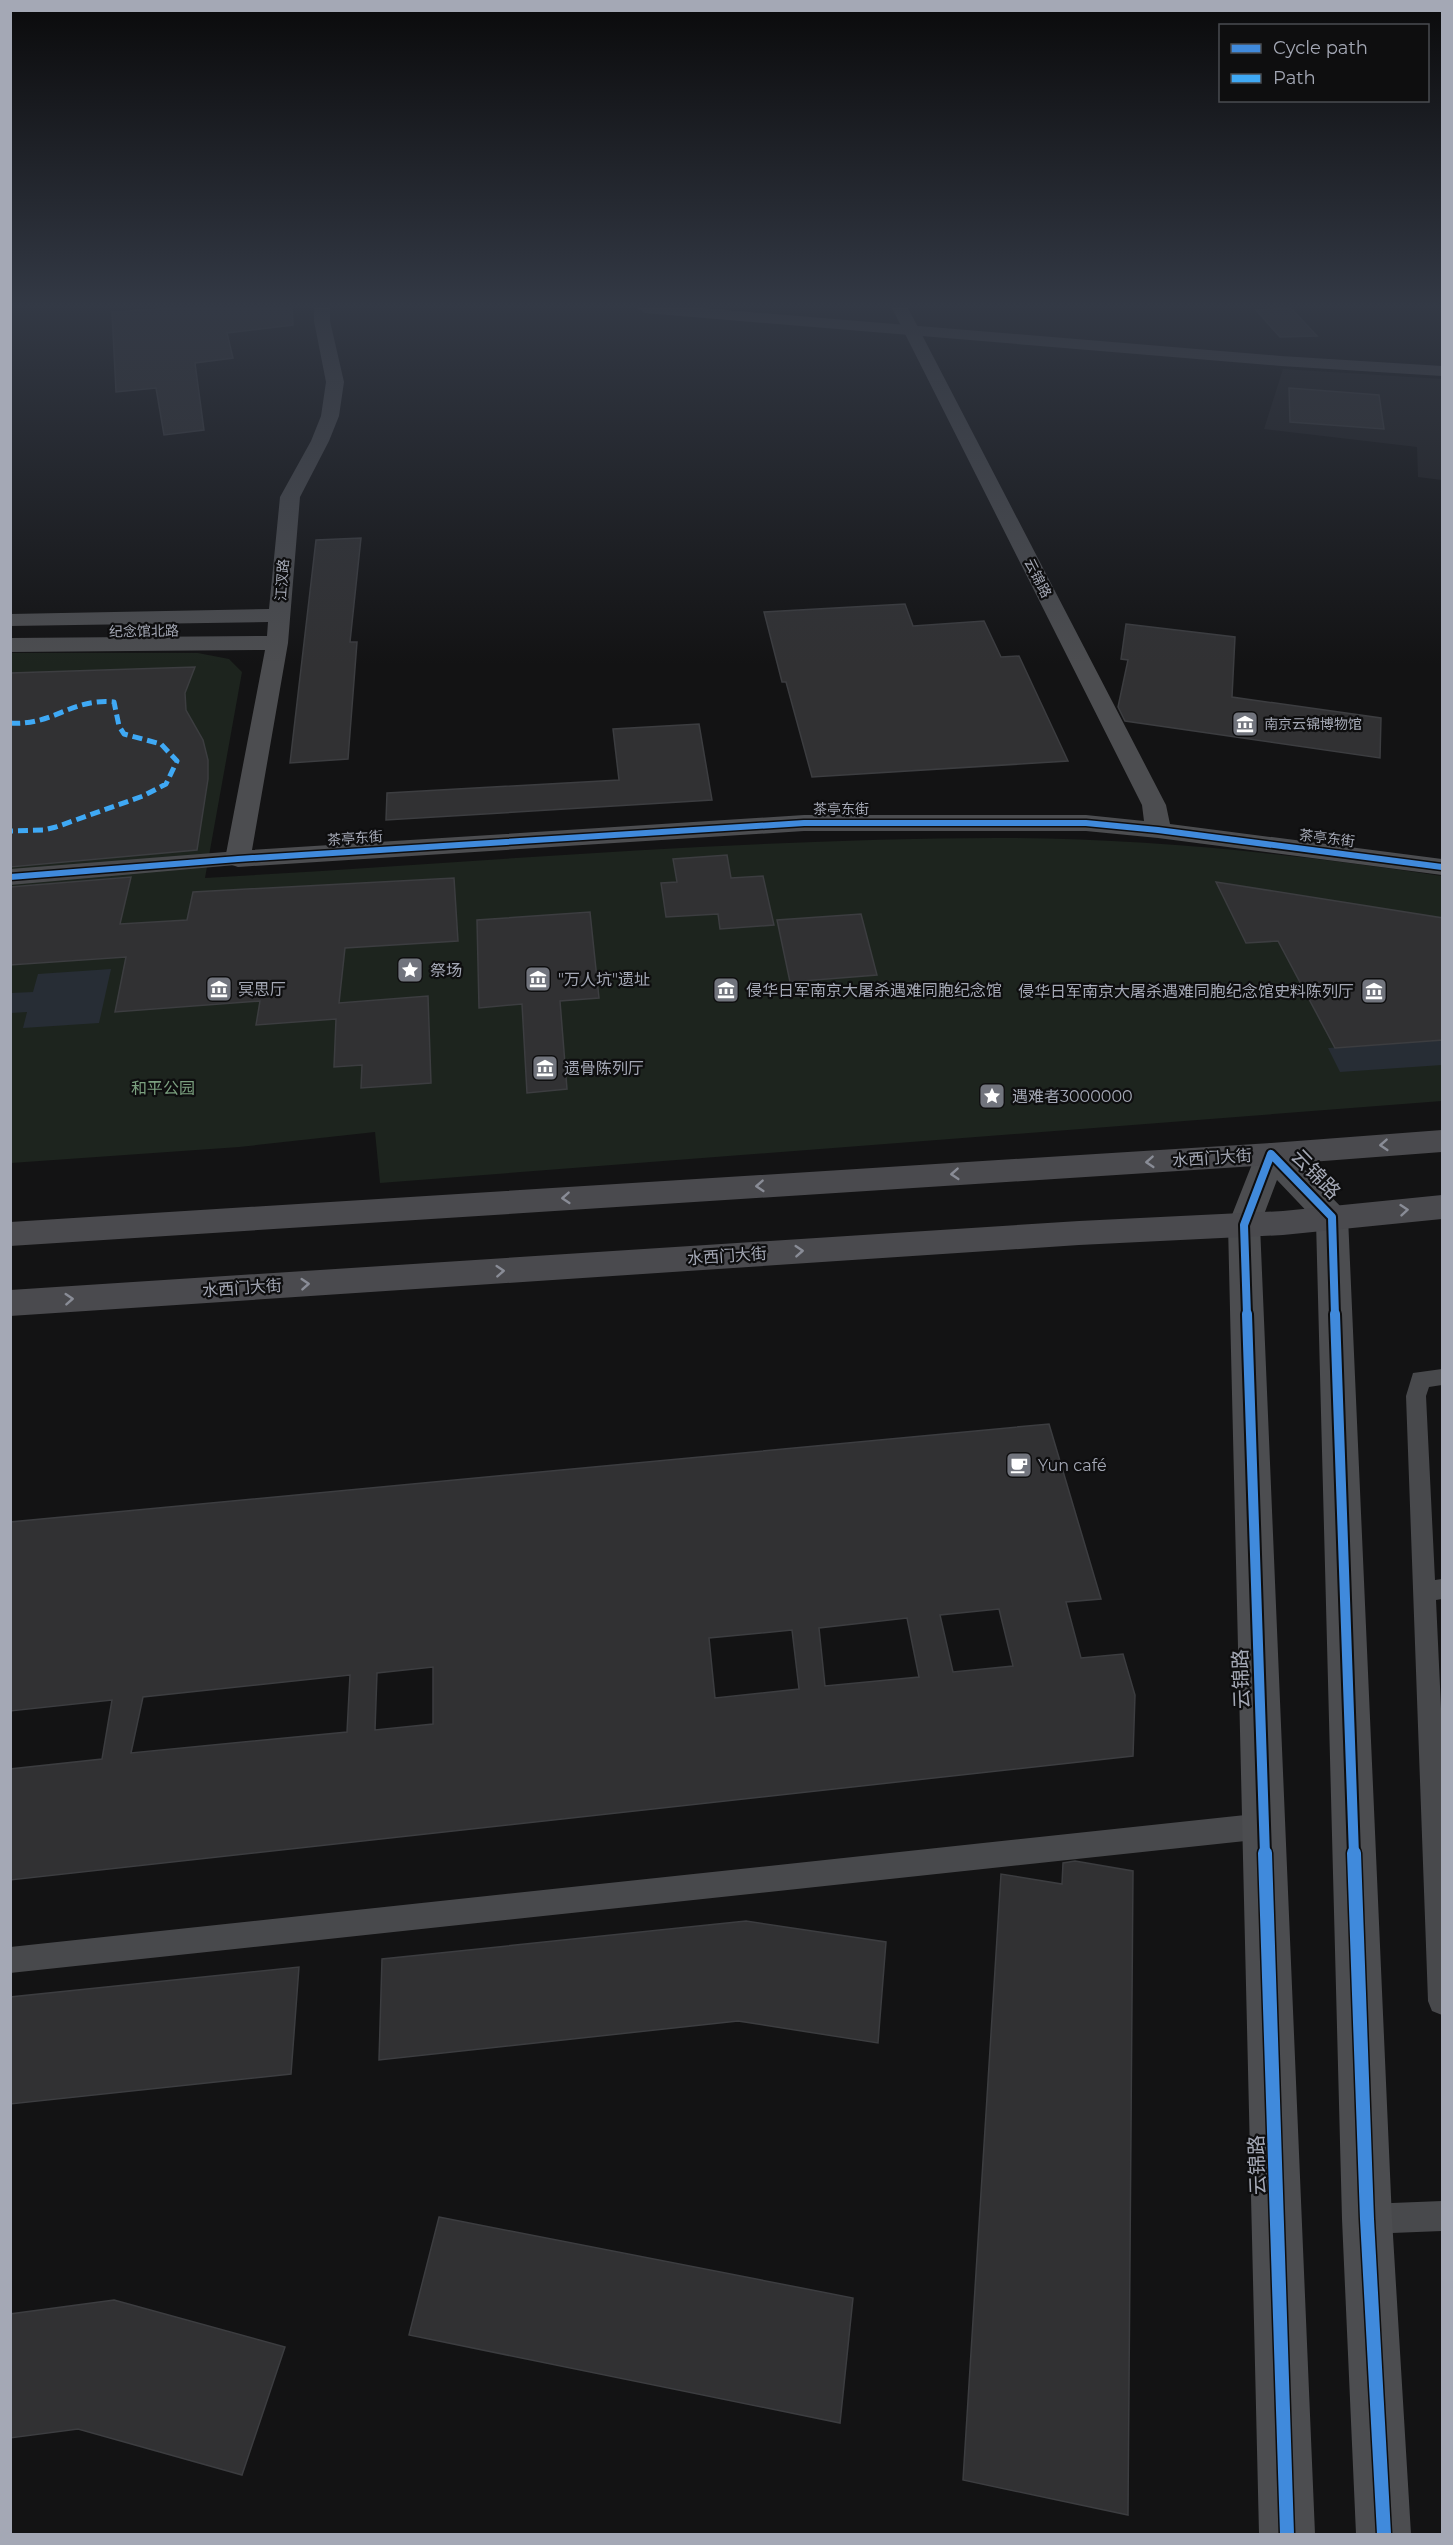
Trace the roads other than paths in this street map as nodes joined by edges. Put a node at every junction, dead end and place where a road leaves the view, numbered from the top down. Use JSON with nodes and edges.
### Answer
{"nodes":[{"id":1,"x":326,"y":427,"type":"edge"},
{"id":2,"x":962,"y":427,"type":"edge"},
{"id":3,"x":10,"y":620,"type":"edge"},
{"id":4,"x":278,"y":629,"type":"junction"},
{"id":5,"x":10,"y":633,"type":"edge"},
{"id":6,"x":10,"y":645,"type":"edge"},
{"id":7,"x":1158,"y":830,"type":"junction"},
{"id":8,"x":238,"y":859,"type":"junction"},
{"id":9,"x":1443,"y":867,"type":"edge"},
{"id":10,"x":10,"y":877,"type":"edge"},
{"id":11,"x":1443,"y":1141,"type":"edge"},
{"id":12,"x":1271,"y":1154,"type":"junction"},
{"id":13,"x":1443,"y":1207,"type":"edge"},
{"id":14,"x":1332,"y":1217,"type":"junction"},
{"id":15,"x":1244,"y":1225,"type":"junction"},
{"id":16,"x":10,"y":1233,"type":"edge"},
{"id":17,"x":10,"y":1303,"type":"edge"},
{"id":18,"x":1443,"y":1377,"type":"edge"},
{"id":19,"x":1434,"y":1590,"type":"edge"},
{"id":20,"x":1264,"y":1826,"type":"junction"},
{"id":21,"x":10,"y":1960,"type":"edge"},
{"id":22,"x":1443,"y":2001,"type":"edge"},
{"id":23,"x":1443,"y":2217,"type":"edge"},
{"id":24,"x":1367,"y":2219,"type":"junction"},
{"id":25,"x":1287,"y":2535,"type":"edge"},
{"id":26,"x":1384,"y":2535,"type":"edge"}],
"edges":[{"from":1,"to":4,"type":"street","name":"江汊路"},
{"from":2,"to":7,"type":"street","name":"云锦路"},
{"from":3,"to":4,"type":"street"},
{"from":4,"to":5,"type":"street","name":"纪念馆北路"},
{"from":4,"to":6,"type":"street"},
{"from":4,"to":8,"type":"street","name":"江汊路"},
{"from":7,"to":8,"type":"street","name":"茶亭东街"},
{"from":7,"to":9,"type":"street","name":"茶亭东街"},
{"from":8,"to":10,"type":"street"},
{"from":11,"to":12,"type":"main road","name":"水西门大街","one_way":true},
{"from":12,"to":14,"type":"street","name":"云锦路"},
{"from":12,"to":15,"type":"street","name":"云锦路"},
{"from":12,"to":16,"type":"main road","name":"水西门大街","one_way":true},
{"from":14,"to":13,"type":"main road","name":"水西门大街","one_way":true},
{"from":14,"to":15,"type":"main road","name":"水西门大街"},
{"from":14,"to":24,"type":"street","name":"云锦路"},
{"from":17,"to":15,"type":"main road","name":"水西门大街","one_way":true},
{"from":15,"to":20,"type":"street","name":"云锦路"},
{"from":18,"to":19,"type":"lane"},
{"from":19,"to":22,"type":"lane"},
{"from":20,"to":21,"type":"lane"},
{"from":20,"to":25,"type":"street","name":"云锦路"},
{"from":23,"to":24,"type":"lane"},
{"from":24,"to":26,"type":"street","name":"云锦路"}]}
